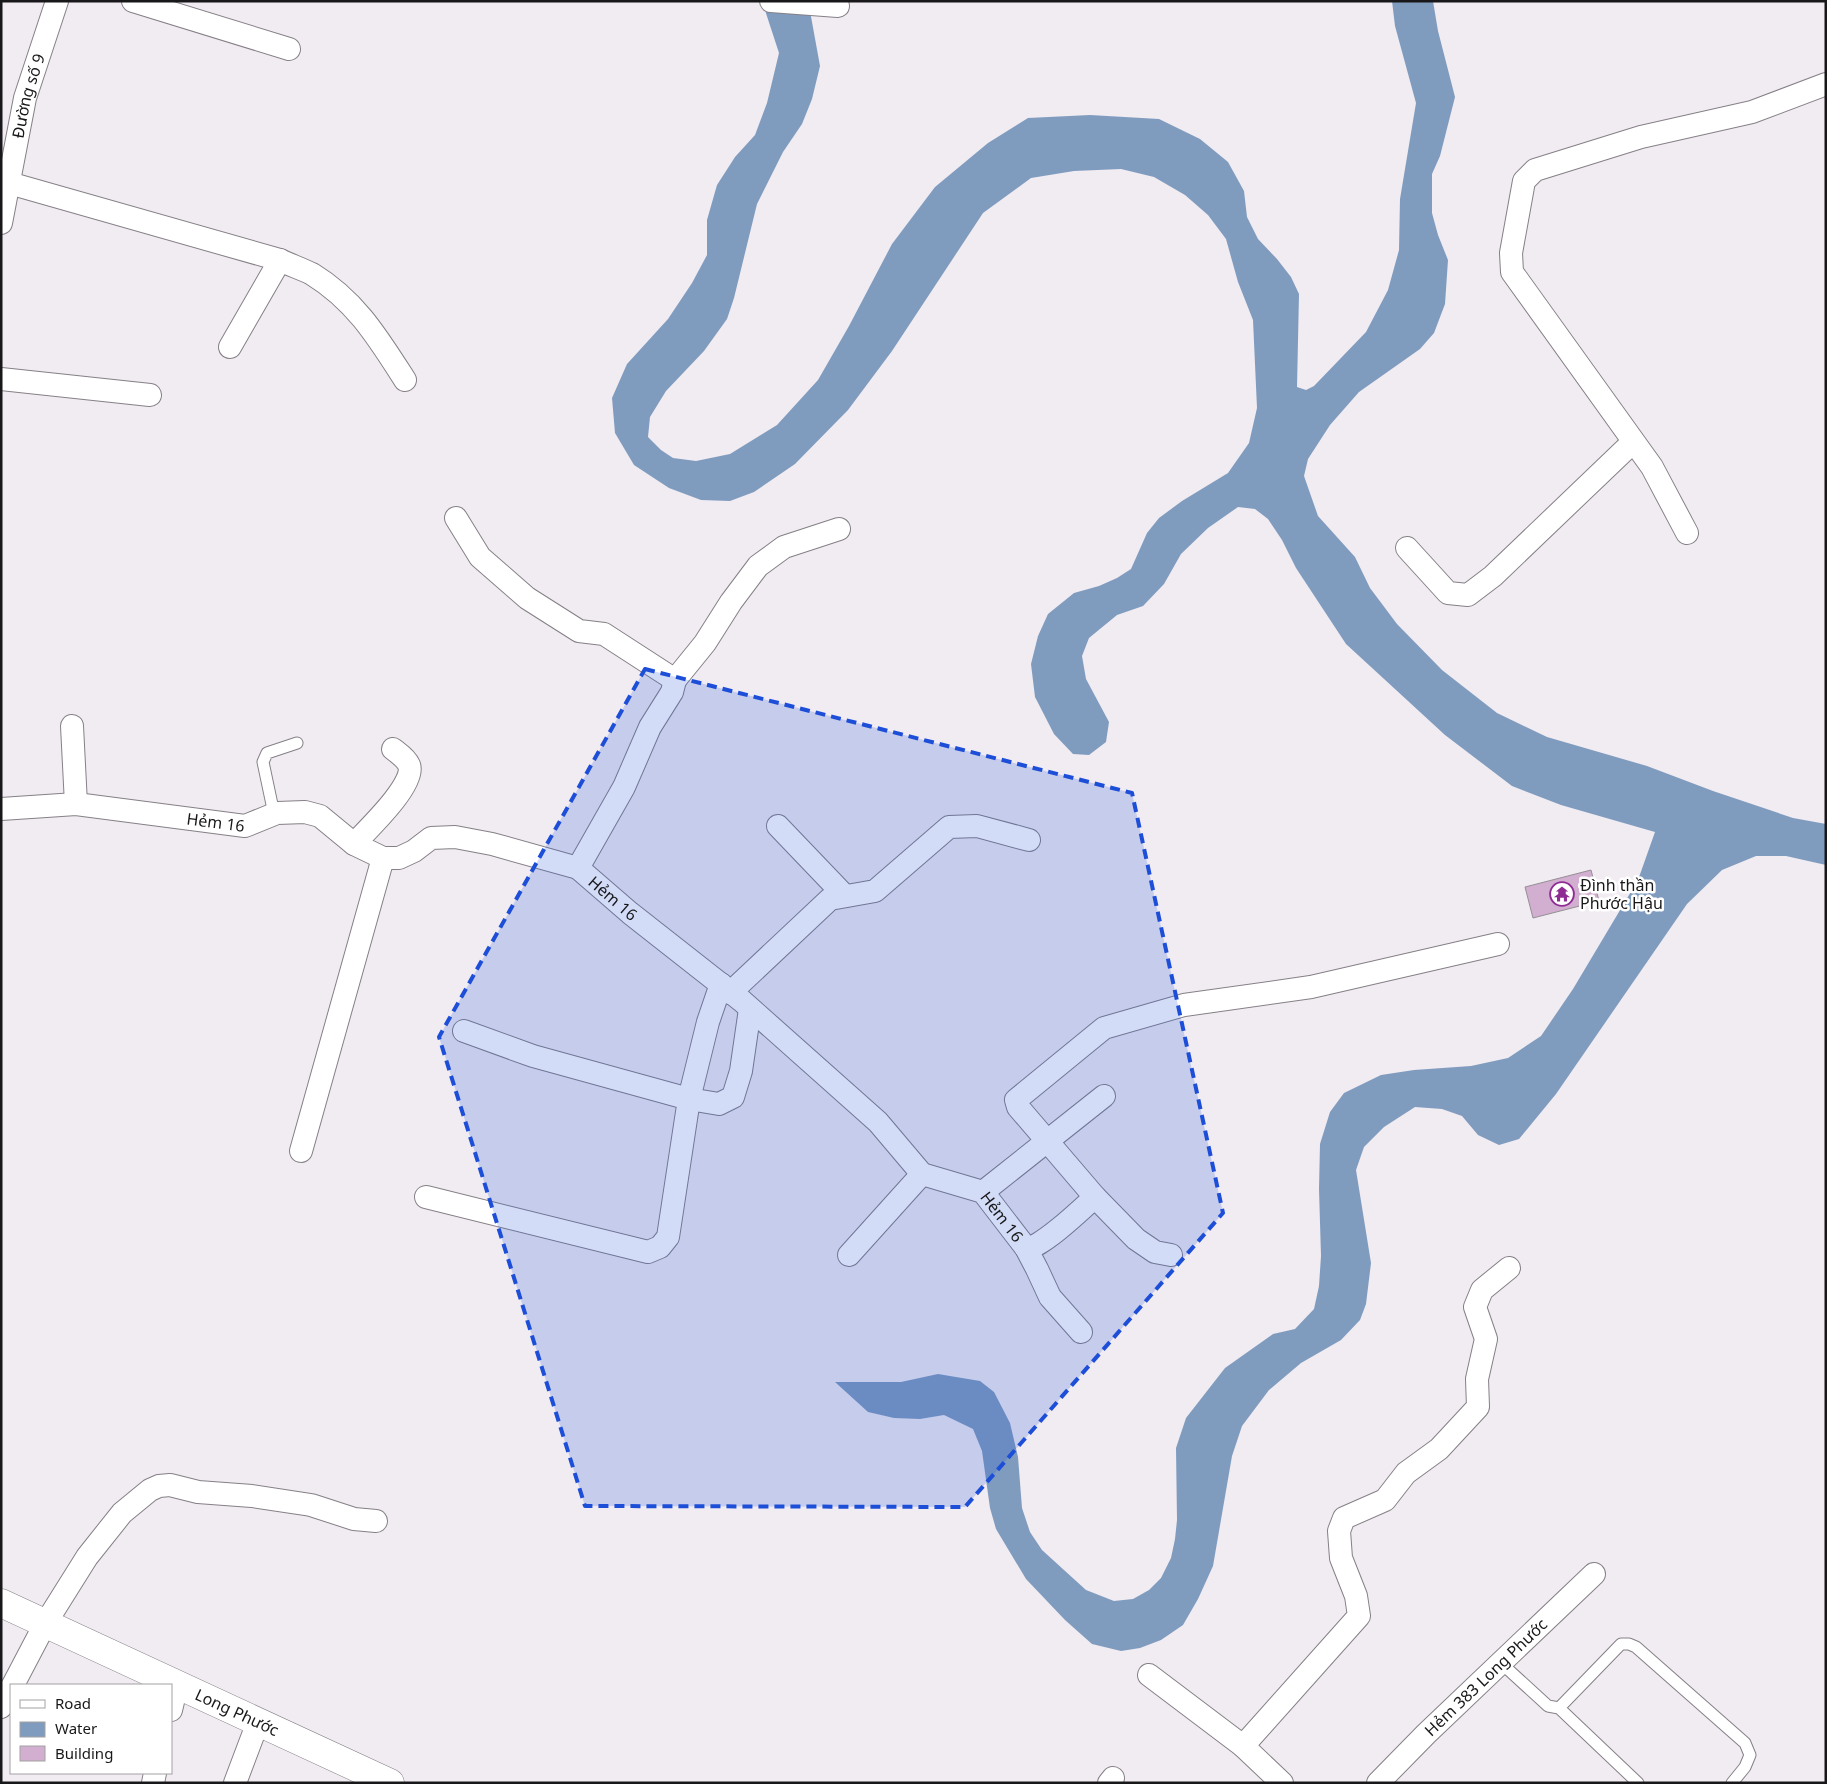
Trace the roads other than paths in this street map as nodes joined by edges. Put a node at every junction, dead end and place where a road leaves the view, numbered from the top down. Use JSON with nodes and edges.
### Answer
{"nodes":[{"id":1,"x":57,"y":1,"type":"edge"},
{"id":2,"x":132,"y":1,"type":"edge"},
{"id":3,"x":771,"y":1,"type":"edge"},
{"id":4,"x":829,"y":5,"type":"dead end"},
{"id":5,"x":289,"y":49,"type":"dead end"},
{"id":6,"x":1826,"y":84,"type":"edge"},
{"id":7,"x":9,"y":183,"type":"junction"},
{"id":8,"x":1,"y":223,"type":"edge"},
{"id":9,"x":280,"y":260,"type":"junction"},
{"id":10,"x":230,"y":347,"type":"dead end"},
{"id":11,"x":1,"y":379,"type":"edge"},
{"id":12,"x":405,"y":380,"type":"dead end"},
{"id":13,"x":150,"y":395,"type":"dead end"},
{"id":14,"x":1633,"y":442,"type":"junction"},
{"id":15,"x":456,"y":518,"type":"dead end"},
{"id":16,"x":839,"y":529,"type":"dead end"},
{"id":17,"x":1687,"y":533,"type":"dead end"},
{"id":18,"x":1407,"y":548,"type":"dead end"},
{"id":19,"x":675,"y":680,"type":"junction"},
{"id":20,"x":72,"y":726,"type":"dead end"},
{"id":21,"x":297,"y":743,"type":"dead end"},
{"id":22,"x":393,"y":749,"type":"dead end"},
{"id":23,"x":76,"y":804,"type":"junction"},
{"id":24,"x":1,"y":809,"type":"edge"},
{"id":25,"x":274,"y":814,"type":"junction"},
{"id":26,"x":778,"y":826,"type":"dead end"},
{"id":27,"x":1029,"y":840,"type":"dead end"},
{"id":28,"x":354,"y":844,"type":"junction"},
{"id":29,"x":383,"y":858,"type":"junction"},
{"id":30,"x":578,"y":868,"type":"junction"},
{"id":31,"x":845,"y":896,"type":"junction"},
{"id":32,"x":1498,"y":944,"type":"dead end"},
{"id":33,"x":725,"y":988,"type":"junction"},
{"id":34,"x":750,"y":1009,"type":"junction"},
{"id":35,"x":464,"y":1031,"type":"dead end"},
{"id":36,"x":1104,"y":1096,"type":"dead end"},
{"id":37,"x":689,"y":1099,"type":"junction"},
{"id":38,"x":1047,"y":1141,"type":"junction"},
{"id":39,"x":301,"y":1151,"type":"dead end"},
{"id":40,"x":922,"y":1174,"type":"junction"},
{"id":41,"x":983,"y":1192,"type":"junction"},
{"id":42,"x":426,"y":1197,"type":"dead end"},
{"id":43,"x":1095,"y":1197,"type":"junction"},
{"id":44,"x":1026,"y":1248,"type":"junction"},
{"id":45,"x":849,"y":1255,"type":"dead end"},
{"id":46,"x":1171,"y":1255,"type":"dead end"},
{"id":47,"x":1509,"y":1268,"type":"dead end"},
{"id":48,"x":1081,"y":1332,"type":"dead end"},
{"id":49,"x":376,"y":1521,"type":"dead end"},
{"id":50,"x":1594,"y":1574,"type":"dead end"},
{"id":51,"x":1,"y":1603,"type":"edge"},
{"id":52,"x":46,"y":1624,"type":"junction"},
{"id":53,"x":1501,"y":1663,"type":"junction"},
{"id":54,"x":1149,"y":1675,"type":"dead end"},
{"id":55,"x":14,"y":1684,"type":"edge"},
{"id":56,"x":150,"y":1684,"type":"edge"},
{"id":57,"x":10,"y":1691,"type":"edge"},
{"id":58,"x":174,"y":1698,"type":"edge"},
{"id":59,"x":1,"y":1707,"type":"edge"},
{"id":60,"x":1559,"y":1708,"type":"junction"},
{"id":61,"x":258,"y":1722,"type":"junction"},
{"id":62,"x":1243,"y":1746,"type":"junction"},
{"id":63,"x":235,"y":1783,"type":"edge"},
{"id":64,"x":390,"y":1783,"type":"edge"},
{"id":65,"x":1282,"y":1783,"type":"edge"},
{"id":66,"x":1378,"y":1783,"type":"edge"},
{"id":67,"x":1638,"y":1783,"type":"edge"},
{"id":68,"x":1732,"y":1783,"type":"edge"}],
"edges":[{"from":1,"to":7,"type":"street","name":"Đường số 9"},
{"from":2,"to":5,"type":"street"},
{"from":3,"to":4,"type":"street"},
{"from":6,"to":14,"type":"street"},
{"from":7,"to":8,"type":"street","name":"Đường số 9"},
{"from":7,"to":9,"type":"street"},
{"from":9,"to":10,"type":"street"},
{"from":9,"to":12,"type":"street"},
{"from":11,"to":13,"type":"street"},
{"from":14,"to":17,"type":"street"},
{"from":14,"to":18,"type":"street"},
{"from":15,"to":19,"type":"street"},
{"from":16,"to":19,"type":"street"},
{"from":19,"to":30,"type":"street"},
{"from":20,"to":23,"type":"street"},
{"from":21,"to":25,"type":"lane"},
{"from":22,"to":28,"type":"street"},
{"from":23,"to":24,"type":"street","name":"Hẻm 16"},
{"from":23,"to":25,"type":"street","name":"Hẻm 16"},
{"from":25,"to":28,"type":"street","name":"Hẻm 16"},
{"from":26,"to":31,"type":"street"},
{"from":27,"to":31,"type":"street"},
{"from":28,"to":29,"type":"street","name":"Hẻm 16"},
{"from":29,"to":30,"type":"street","name":"Hẻm 16"},
{"from":29,"to":39,"type":"street"},
{"from":30,"to":33,"type":"street","name":"Hẻm 16"},
{"from":31,"to":33,"type":"street"},
{"from":32,"to":38,"type":"street"},
{"from":33,"to":34,"type":"street","name":"Hẻm 16"},
{"from":33,"to":37,"type":"street"},
{"from":34,"to":37,"type":"street"},
{"from":34,"to":40,"type":"street","name":"Hẻm 16"},
{"from":35,"to":37,"type":"street"},
{"from":36,"to":38,"type":"street"},
{"from":37,"to":42,"type":"street"},
{"from":38,"to":41,"type":"street"},
{"from":38,"to":43,"type":"street"},
{"from":40,"to":41,"type":"street","name":"Hẻm 16"},
{"from":40,"to":45,"type":"street"},
{"from":41,"to":44,"type":"street","name":"Hẻm 16"},
{"from":43,"to":44,"type":"street"},
{"from":43,"to":46,"type":"street"},
{"from":44,"to":48,"type":"street","name":"Hẻm 16"},
{"from":47,"to":62,"type":"street"},
{"from":49,"to":52,"type":"street"},
{"from":50,"to":53,"type":"street","name":"Hẻm 383 Long Phước"},
{"from":51,"to":52,"type":"street","name":"Long Phước"},
{"from":52,"to":55,"type":"street"},
{"from":52,"to":56,"type":"street","name":"Long Phước"},
{"from":53,"to":60,"type":"lane"},
{"from":53,"to":66,"type":"street","name":"Hẻm 383 Long Phước"},
{"from":54,"to":62,"type":"street"},
{"from":57,"to":59,"type":"street"},
{"from":58,"to":61,"type":"street","name":"Long Phước"},
{"from":60,"to":67,"type":"lane"},
{"from":60,"to":68,"type":"lane"},
{"from":61,"to":63,"type":"street"},
{"from":61,"to":64,"type":"street","name":"Long Phước"},
{"from":62,"to":65,"type":"street"}]}
